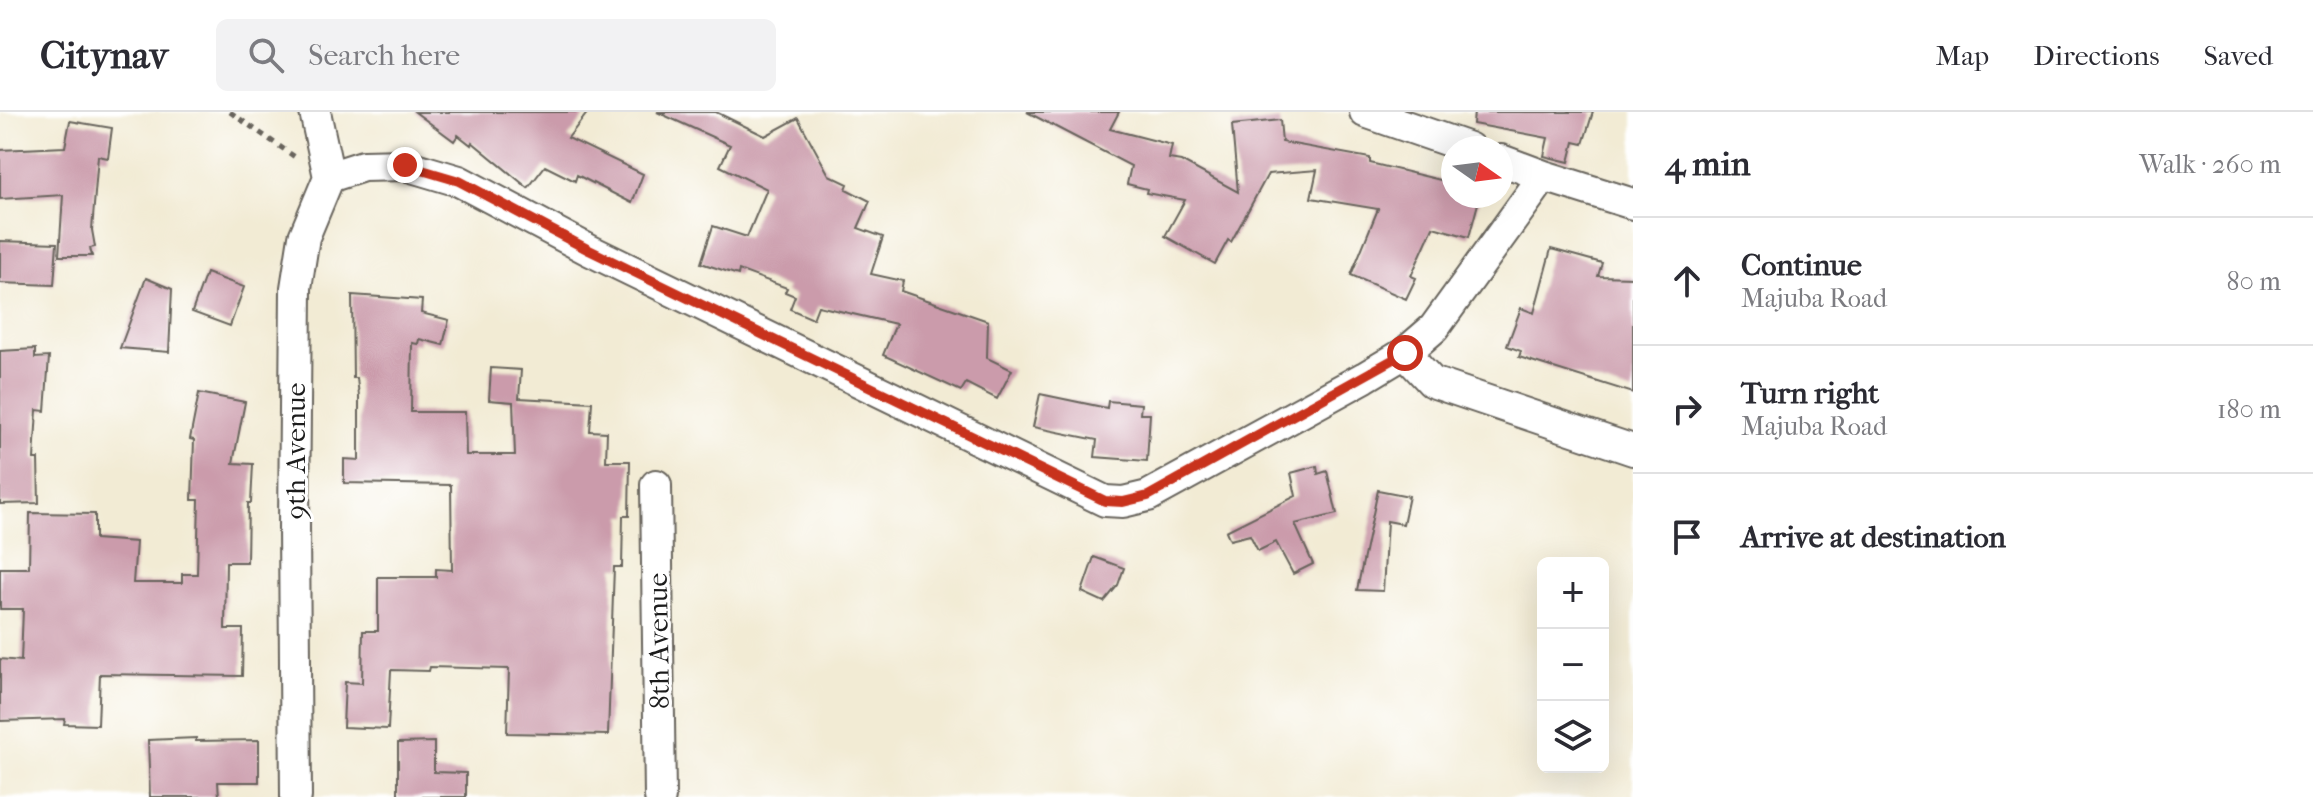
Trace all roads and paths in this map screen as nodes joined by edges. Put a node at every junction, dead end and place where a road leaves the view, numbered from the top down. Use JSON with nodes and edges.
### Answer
{"nodes":[{"id":1,"x":230,"y":112,"type":"edge"},
{"id":2,"x":315,"y":112,"type":"edge"},
{"id":3,"x":1365,"y":112,"type":"edge"},
{"id":4,"x":1441,"y":138,"type":"edge"},
{"id":5,"x":1513,"y":164,"type":"edge"},
{"id":6,"x":1544,"y":176,"type":"junction"},
{"id":7,"x":329,"y":177,"type":"junction"},
{"id":8,"x":1633,"y":204,"type":"edge"},
{"id":9,"x":1405,"y":353,"type":"junction"},
{"id":10,"x":1633,"y":450,"type":"edge"},
{"id":11,"x":656,"y":485,"type":"dead end"},
{"id":12,"x":296,"y":797,"type":"edge"},
{"id":13,"x":660,"y":797,"type":"edge"}],
"edges":[{"from":1,"to":7,"type":"path"},
{"from":2,"to":7,"type":"street"},
{"from":3,"to":4,"type":"street"},
{"from":5,"to":6,"type":"street"},
{"from":6,"to":8,"type":"street"},
{"from":6,"to":9,"type":"street"},
{"from":7,"to":9,"type":"street"},
{"from":7,"to":12,"type":"street","name":"9th Avenue"},
{"from":9,"to":10,"type":"street"},
{"from":11,"to":13,"type":"street","name":"8th Avenue"}]}
